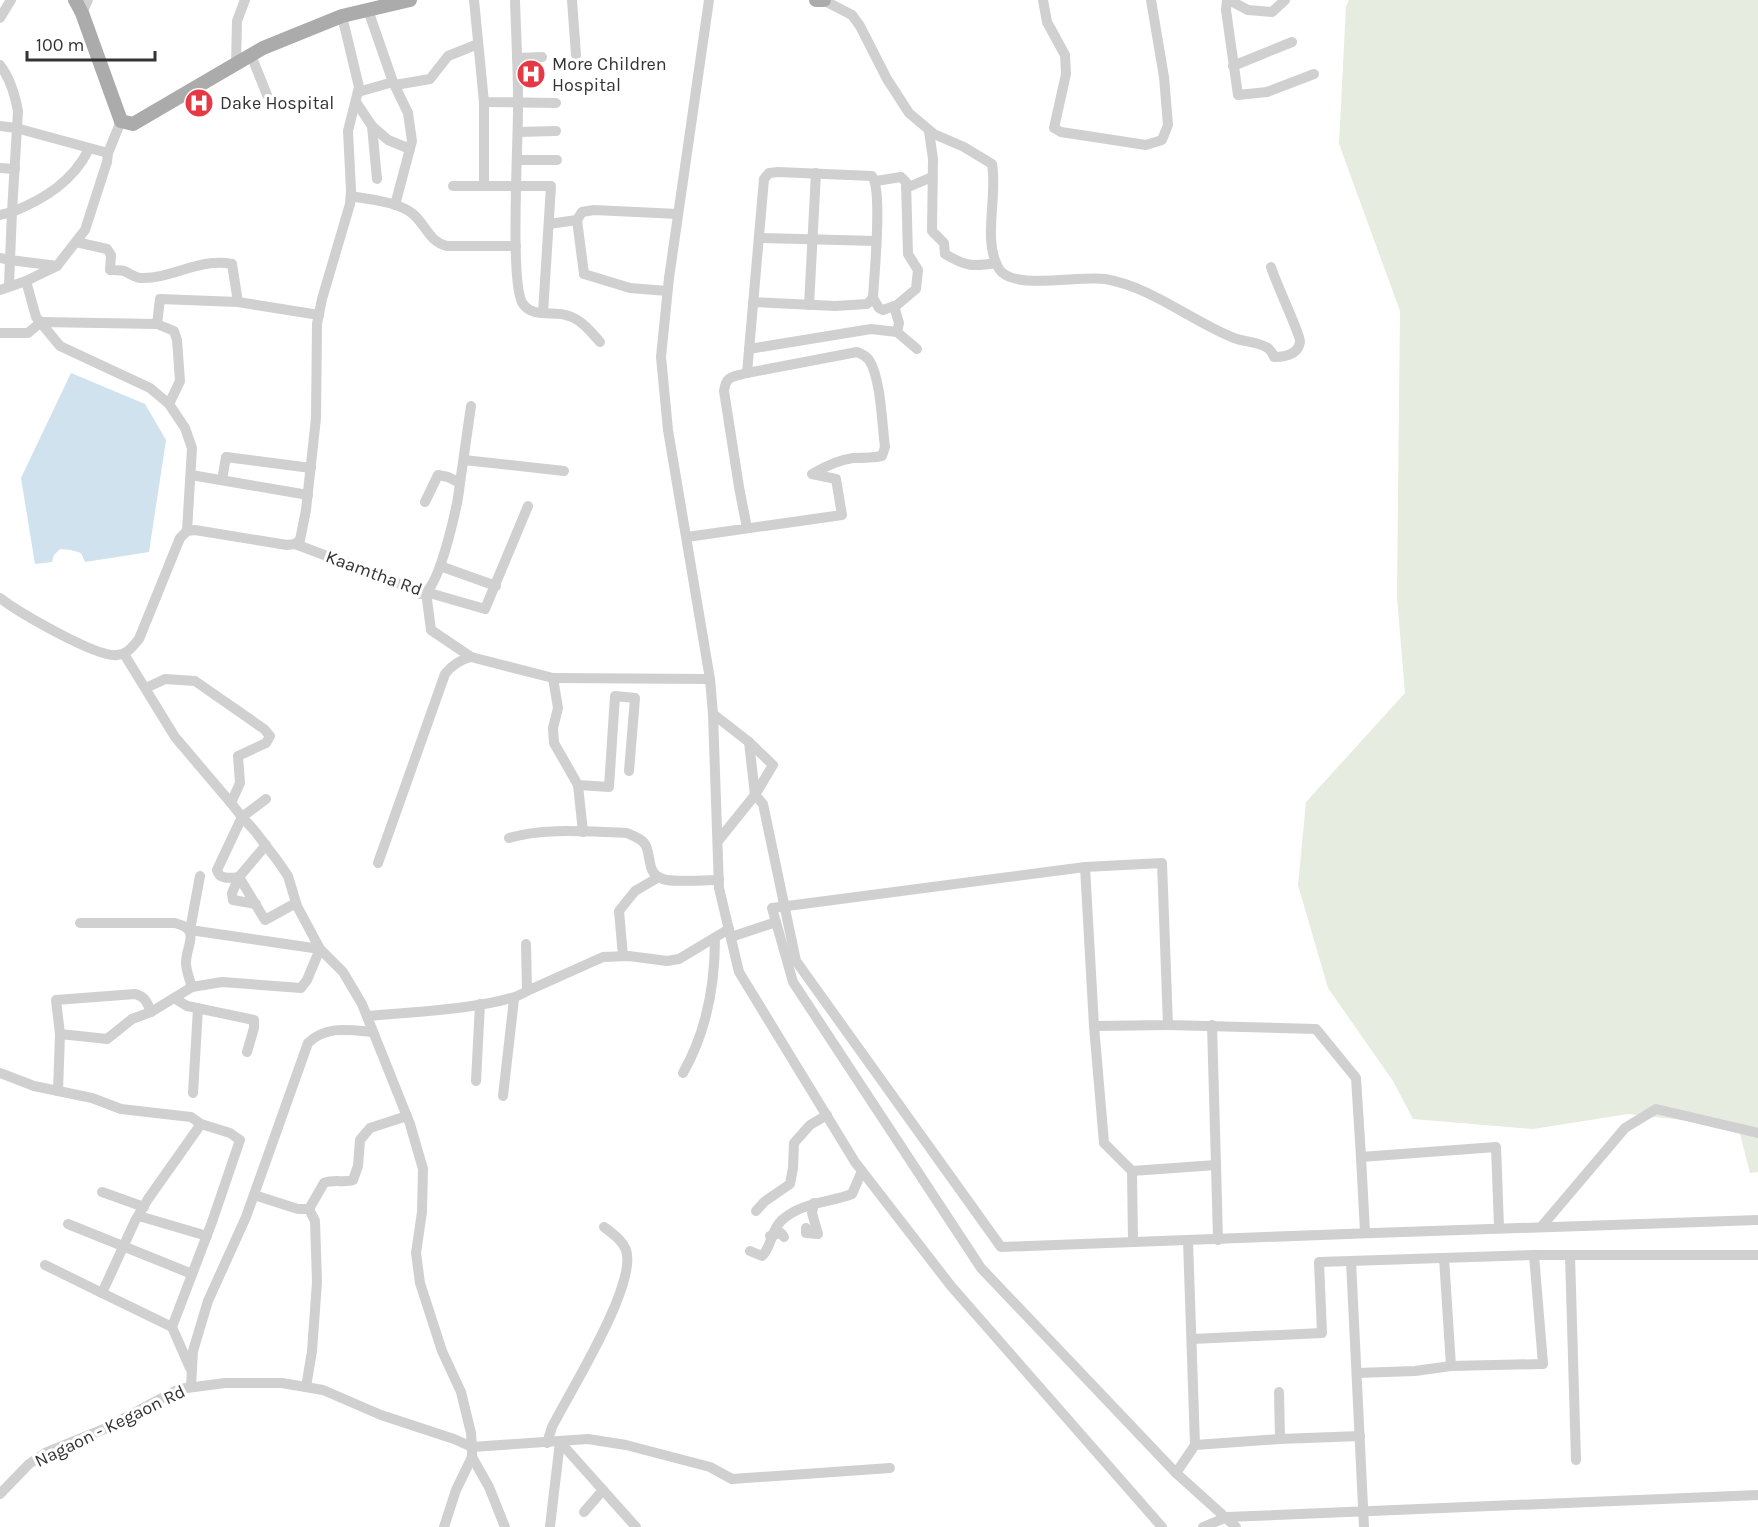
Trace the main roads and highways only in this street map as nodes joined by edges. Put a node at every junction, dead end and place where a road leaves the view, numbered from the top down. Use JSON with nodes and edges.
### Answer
{"nodes":[{"id":1,"x":75,"y":0,"type":"edge"},
{"id":2,"x":410,"y":0,"type":"edge"},
{"id":3,"x":816,"y":0,"type":"edge"},
{"id":4,"x":824,"y":0,"type":"edge"},
{"id":5,"x":85,"y":7,"type":"edge"}],
"edges":[{"from":1,"to":5,"type":"main road"},
{"from":2,"to":5,"type":"main road"},
{"from":3,"to":4,"type":"main road"}]}
